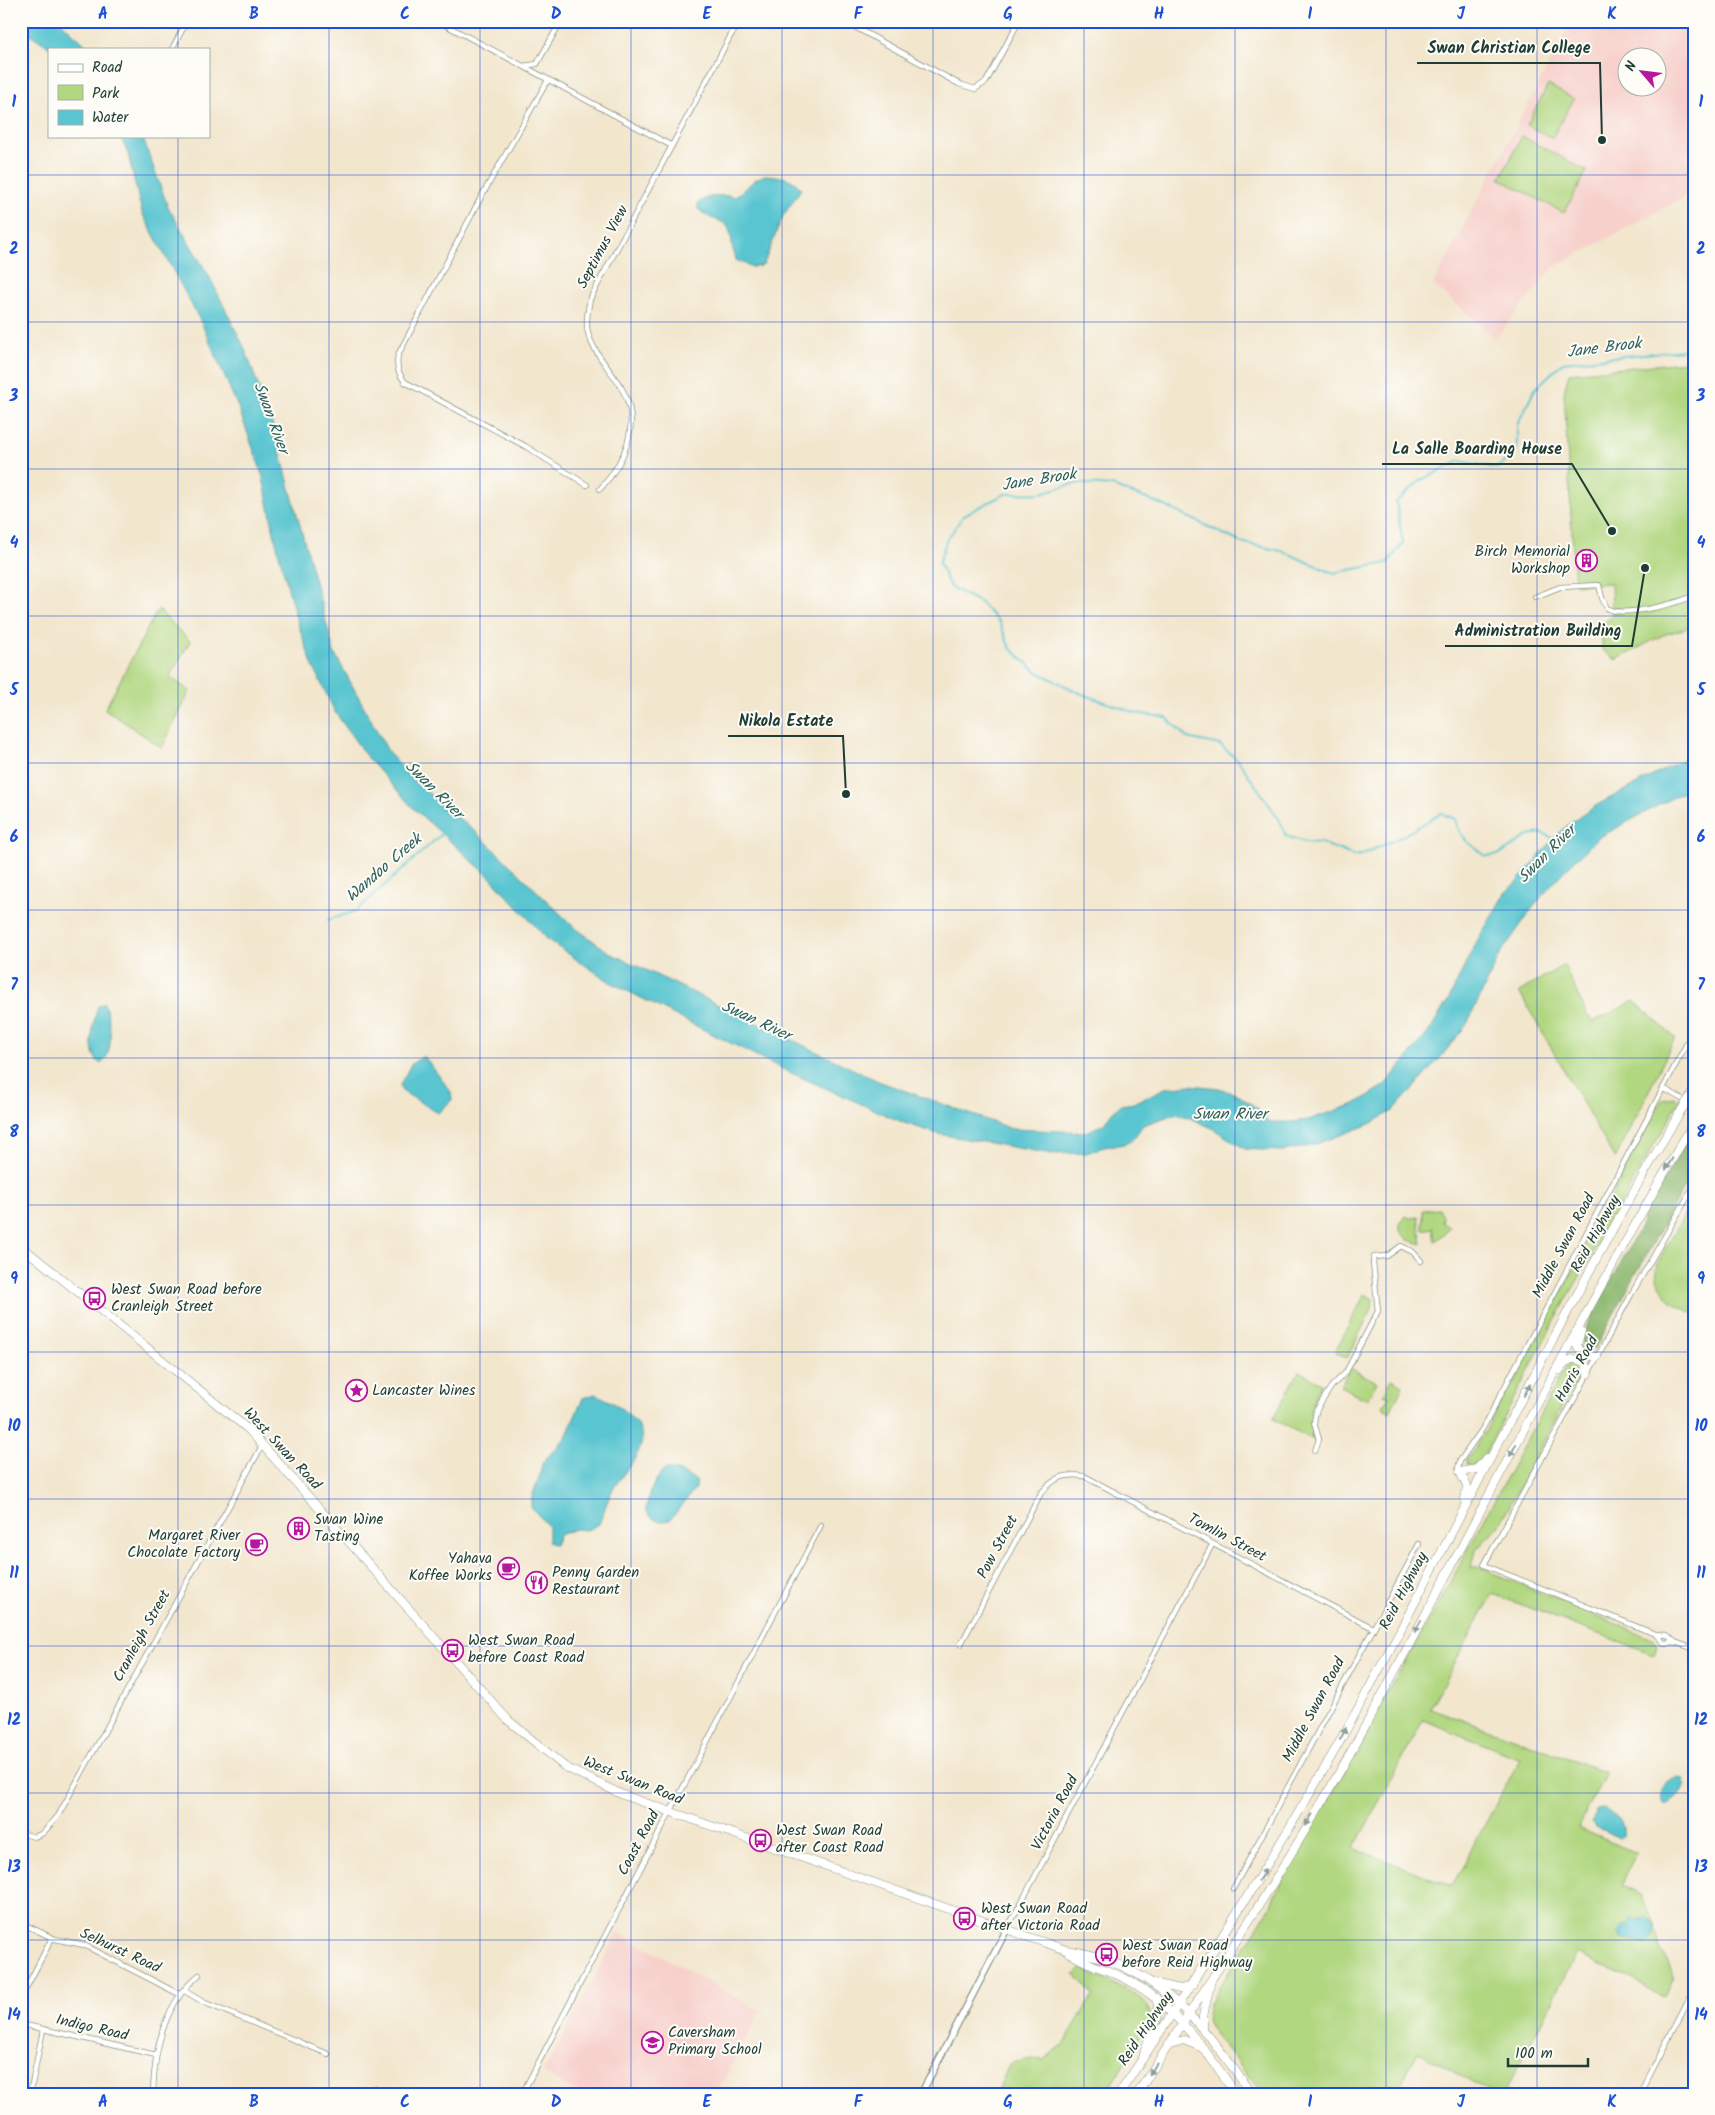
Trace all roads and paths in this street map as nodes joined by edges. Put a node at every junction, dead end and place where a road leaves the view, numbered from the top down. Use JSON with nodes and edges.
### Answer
{"nodes":[{"id":1,"x":187,"y":21,"type":"edge"},
{"id":2,"x":438,"y":21,"type":"edge"},
{"id":3,"x":561,"y":21,"type":"edge"},
{"id":4,"x":741,"y":21,"type":"edge"},
{"id":5,"x":844,"y":21,"type":"edge"},
{"id":6,"x":1019,"y":21,"type":"edge"},
{"id":7,"x":173,"y":48,"type":"edge"},
{"id":8,"x":523,"y":66,"type":"junction"},
{"id":9,"x":548,"y":80,"type":"junction"},
{"id":10,"x":672,"y":146,"type":"junction"},
{"id":11,"x":587,"y":485,"type":"dead end"},
{"id":12,"x":600,"y":489,"type":"dead end"},
{"id":13,"x":1694,"y":595,"type":"edge"},
{"id":14,"x":1536,"y":597,"type":"dead end"},
{"id":15,"x":1694,"y":1030,"type":"edge"},
{"id":16,"x":1663,"y":1088,"type":"junction"},
{"id":17,"x":1694,"y":1090,"type":"edge"},
{"id":18,"x":1694,"y":1106,"type":"edge"},
{"id":19,"x":1694,"y":1122,"type":"edge"},
{"id":20,"x":1694,"y":1186,"type":"edge"},
{"id":21,"x":21,"y":1246,"type":"edge"},
{"id":22,"x":1422,"y":1261,"type":"dead end"},
{"id":23,"x":1603,"y":1281,"type":"junction"},
{"id":24,"x":1597,"y":1357,"type":"junction"},
{"id":25,"x":1588,"y":1374,"type":"junction"},
{"id":26,"x":1536,"y":1407,"type":"junction"},
{"id":27,"x":1504,"y":1432,"type":"junction"},
{"id":28,"x":263,"y":1444,"type":"junction"},
{"id":29,"x":1315,"y":1451,"type":"dead end"},
{"id":30,"x":1460,"y":1472,"type":"junction"},
{"id":31,"x":1069,"y":1474,"type":"joint"},
{"id":32,"x":821,"y":1525,"type":"dead end"},
{"id":33,"x":1452,"y":1528,"type":"junction"},
{"id":34,"x":1419,"y":1544,"type":"dead end"},
{"id":35,"x":1212,"y":1545,"type":"junction"},
{"id":36,"x":1372,"y":1628,"type":"junction"},
{"id":37,"x":1655,"y":1634,"type":"junction"},
{"id":38,"x":1675,"y":1642,"type":"junction"},
{"id":39,"x":961,"y":1644,"type":"dead end"},
{"id":40,"x":1694,"y":1649,"type":"edge"},
{"id":41,"x":670,"y":1812,"type":"junction"},
{"id":42,"x":21,"y":1832,"type":"edge"},
{"id":43,"x":1233,"y":1889,"type":"dead end"},
{"id":44,"x":21,"y":1923,"type":"edge"},
{"id":45,"x":1008,"y":1929,"type":"junction"},
{"id":46,"x":52,"y":1938,"type":"junction"},
{"id":47,"x":1066,"y":1950,"type":"junction"},
{"id":48,"x":199,"y":1975,"type":"dead end"},
{"id":49,"x":1153,"y":1983,"type":"junction"},
{"id":50,"x":1210,"y":1984,"type":"junction"},
{"id":51,"x":1193,"y":1985,"type":"junction"},
{"id":52,"x":1694,"y":1989,"type":"edge"},
{"id":53,"x":181,"y":1992,"type":"junction"},
{"id":54,"x":21,"y":1998,"type":"edge"},
{"id":55,"x":1156,"y":1998,"type":"junction"},
{"id":56,"x":1180,"y":2004,"type":"junction"},
{"id":57,"x":1174,"y":2013,"type":"junction"},
{"id":58,"x":1189,"y":2014,"type":"junction"},
{"id":59,"x":1183,"y":2023,"type":"junction"},
{"id":60,"x":21,"y":2024,"type":"edge"},
{"id":61,"x":1203,"y":2028,"type":"junction"},
{"id":62,"x":43,"y":2030,"type":"junction"},
{"id":63,"x":1169,"y":2045,"type":"junction"},
{"id":64,"x":1204,"y":2048,"type":"junction"},
{"id":65,"x":328,"y":2054,"type":"dead end"},
{"id":66,"x":156,"y":2055,"type":"junction"},
{"id":67,"x":1143,"y":2058,"type":"junction"},
{"id":68,"x":374,"y":2088,"type":"dead end"},
{"id":69,"x":30,"y":2093,"type":"edge"},
{"id":70,"x":38,"y":2094,"type":"edge"},
{"id":71,"x":153,"y":2094,"type":"edge"},
{"id":72,"x":376,"y":2094,"type":"edge"},
{"id":73,"x":522,"y":2094,"type":"edge"},
{"id":74,"x":921,"y":2094,"type":"edge"},
{"id":75,"x":1119,"y":2094,"type":"edge"},
{"id":76,"x":1137,"y":2094,"type":"edge"},
{"id":77,"x":1236,"y":2094,"type":"edge"},
{"id":78,"x":1251,"y":2094,"type":"edge"},
{"id":79,"x":1640,"y":2094,"type":"edge"}],
"edges":[{"from":1,"to":7,"type":"street"},
{"from":2,"to":8,"type":"street"},
{"from":3,"to":8,"type":"street"},
{"from":4,"to":10,"type":"street","name":"Septimus View"},
{"from":5,"to":6,"type":"street"},
{"from":8,"to":9,"type":"street"},
{"from":9,"to":10,"type":"street"},
{"from":9,"to":11,"type":"street"},
{"from":10,"to":12,"type":"street","name":"Septimus View"},
{"from":13,"to":14,"type":"street"},
{"from":15,"to":16,"type":"street","name":"Middle Swan Road"},
{"from":16,"to":18,"type":"street"},
{"from":16,"to":30,"type":"street","name":"Middle Swan Road"},
{"from":27,"to":17,"type":"main road","name":"Reid Highway","one_way":true,"bridge":true},
{"from":19,"to":23,"type":"main road","name":"Reid Highway","one_way":true},
{"from":20,"to":24,"type":"street","name":"Harris Road"},
{"from":21,"to":28,"type":"main road","name":"West Swan Road"},
{"from":22,"to":29,"type":"street"},
{"from":23,"to":24,"type":"main road"},
{"from":23,"to":26,"type":"main road","name":"Reid Highway"},
{"from":24,"to":25,"type":"street","name":"Harris Road"},
{"from":25,"to":26,"type":"main road"},
{"from":25,"to":37,"type":"street","name":"Harris Road"},
{"from":26,"to":50,"type":"main road","name":"Reid Highway","one_way":true},
{"from":27,"to":30,"type":"main road"},
{"from":27,"to":33,"type":"main road","name":"Reid Highway"},
{"from":28,"to":41,"type":"main road","name":"West Swan Road"},
{"from":28,"to":42,"type":"street","name":"Cranleigh Street"},
{"from":30,"to":33,"type":"main road"},
{"from":31,"to":35,"type":"street","name":"Tomlin Street"},
{"from":31,"to":39,"type":"street","name":"Pow Street"},
{"from":32,"to":41,"type":"street","name":"Coast Road"},
{"from":51,"to":33,"type":"main road","name":"Reid Highway","one_way":true},
{"from":34,"to":36,"type":"street","name":"Middle Swan Road"},
{"from":35,"to":36,"type":"street","name":"Tomlin Street"},
{"from":35,"to":45,"type":"street","name":"Victoria Road"},
{"from":36,"to":43,"type":"street","name":"Middle Swan Road"},
{"from":37,"to":38,"type":"street"},
{"from":37,"to":38,"type":"street"},
{"from":38,"to":40,"type":"street"},
{"from":41,"to":45,"type":"main road","name":"West Swan Road"},
{"from":41,"to":73,"type":"street","name":"Coast Road"},
{"from":44,"to":46,"type":"street","name":"Selhurst Road"},
{"from":45,"to":47,"type":"main road","name":"West Swan Road"},
{"from":45,"to":74,"type":"street","name":"Victoria Road"},
{"from":46,"to":53,"type":"street","name":"Selhurst Road"},
{"from":46,"to":54,"type":"street"},
{"from":47,"to":49,"type":"main road","name":"West Swan Road"},
{"from":47,"to":55,"type":"main road","name":"West Swan Road"},
{"from":48,"to":53,"type":"street"},
{"from":49,"to":51,"type":"main road"},
{"from":49,"to":56,"type":"main road","name":"West Swan Road"},
{"from":50,"to":58,"type":"main road","name":"Reid Highway"},
{"from":50,"to":61,"type":"main road"},
{"from":51,"to":56,"type":"main road","name":"Reid Highway"},
{"from":52,"to":79,"type":"street"},
{"from":53,"to":65,"type":"street","name":"Selhurst Road"},
{"from":53,"to":66,"type":"street"},
{"from":55,"to":57,"type":"main road","name":"West Swan Road"},
{"from":55,"to":67,"type":"main road"},
{"from":56,"to":57,"type":"main road","name":"Reid Highway"},
{"from":56,"to":58,"type":"main road","name":"West Swan Road"},
{"from":57,"to":59,"type":"main road","name":"West Swan Road"},
{"from":57,"to":67,"type":"main road","name":"Reid Highway"},
{"from":58,"to":59,"type":"main road","name":"Reid Highway"},
{"from":58,"to":61,"type":"main road","name":"West Swan Road"},
{"from":59,"to":63,"type":"main road","name":"Reid Highway"},
{"from":59,"to":64,"type":"main road","name":"West Swan Road"},
{"from":60,"to":62,"type":"street","name":"Indigo Road"},
{"from":61,"to":78,"type":"main road","name":"West Swan Road"},
{"from":62,"to":66,"type":"street","name":"Indigo Road"},
{"from":62,"to":69,"type":"street"},
{"from":63,"to":64,"type":"main road"},
{"from":63,"to":76,"type":"main road","name":"Reid Highway","one_way":true},
{"from":64,"to":77,"type":"main road","name":"West Swan Road"},
{"from":66,"to":71,"type":"street"},
{"from":67,"to":75,"type":"main road","name":"Reid Highway"},
{"from":68,"to":72,"type":"street"},
{"from":69,"to":70,"type":"street"}]}
